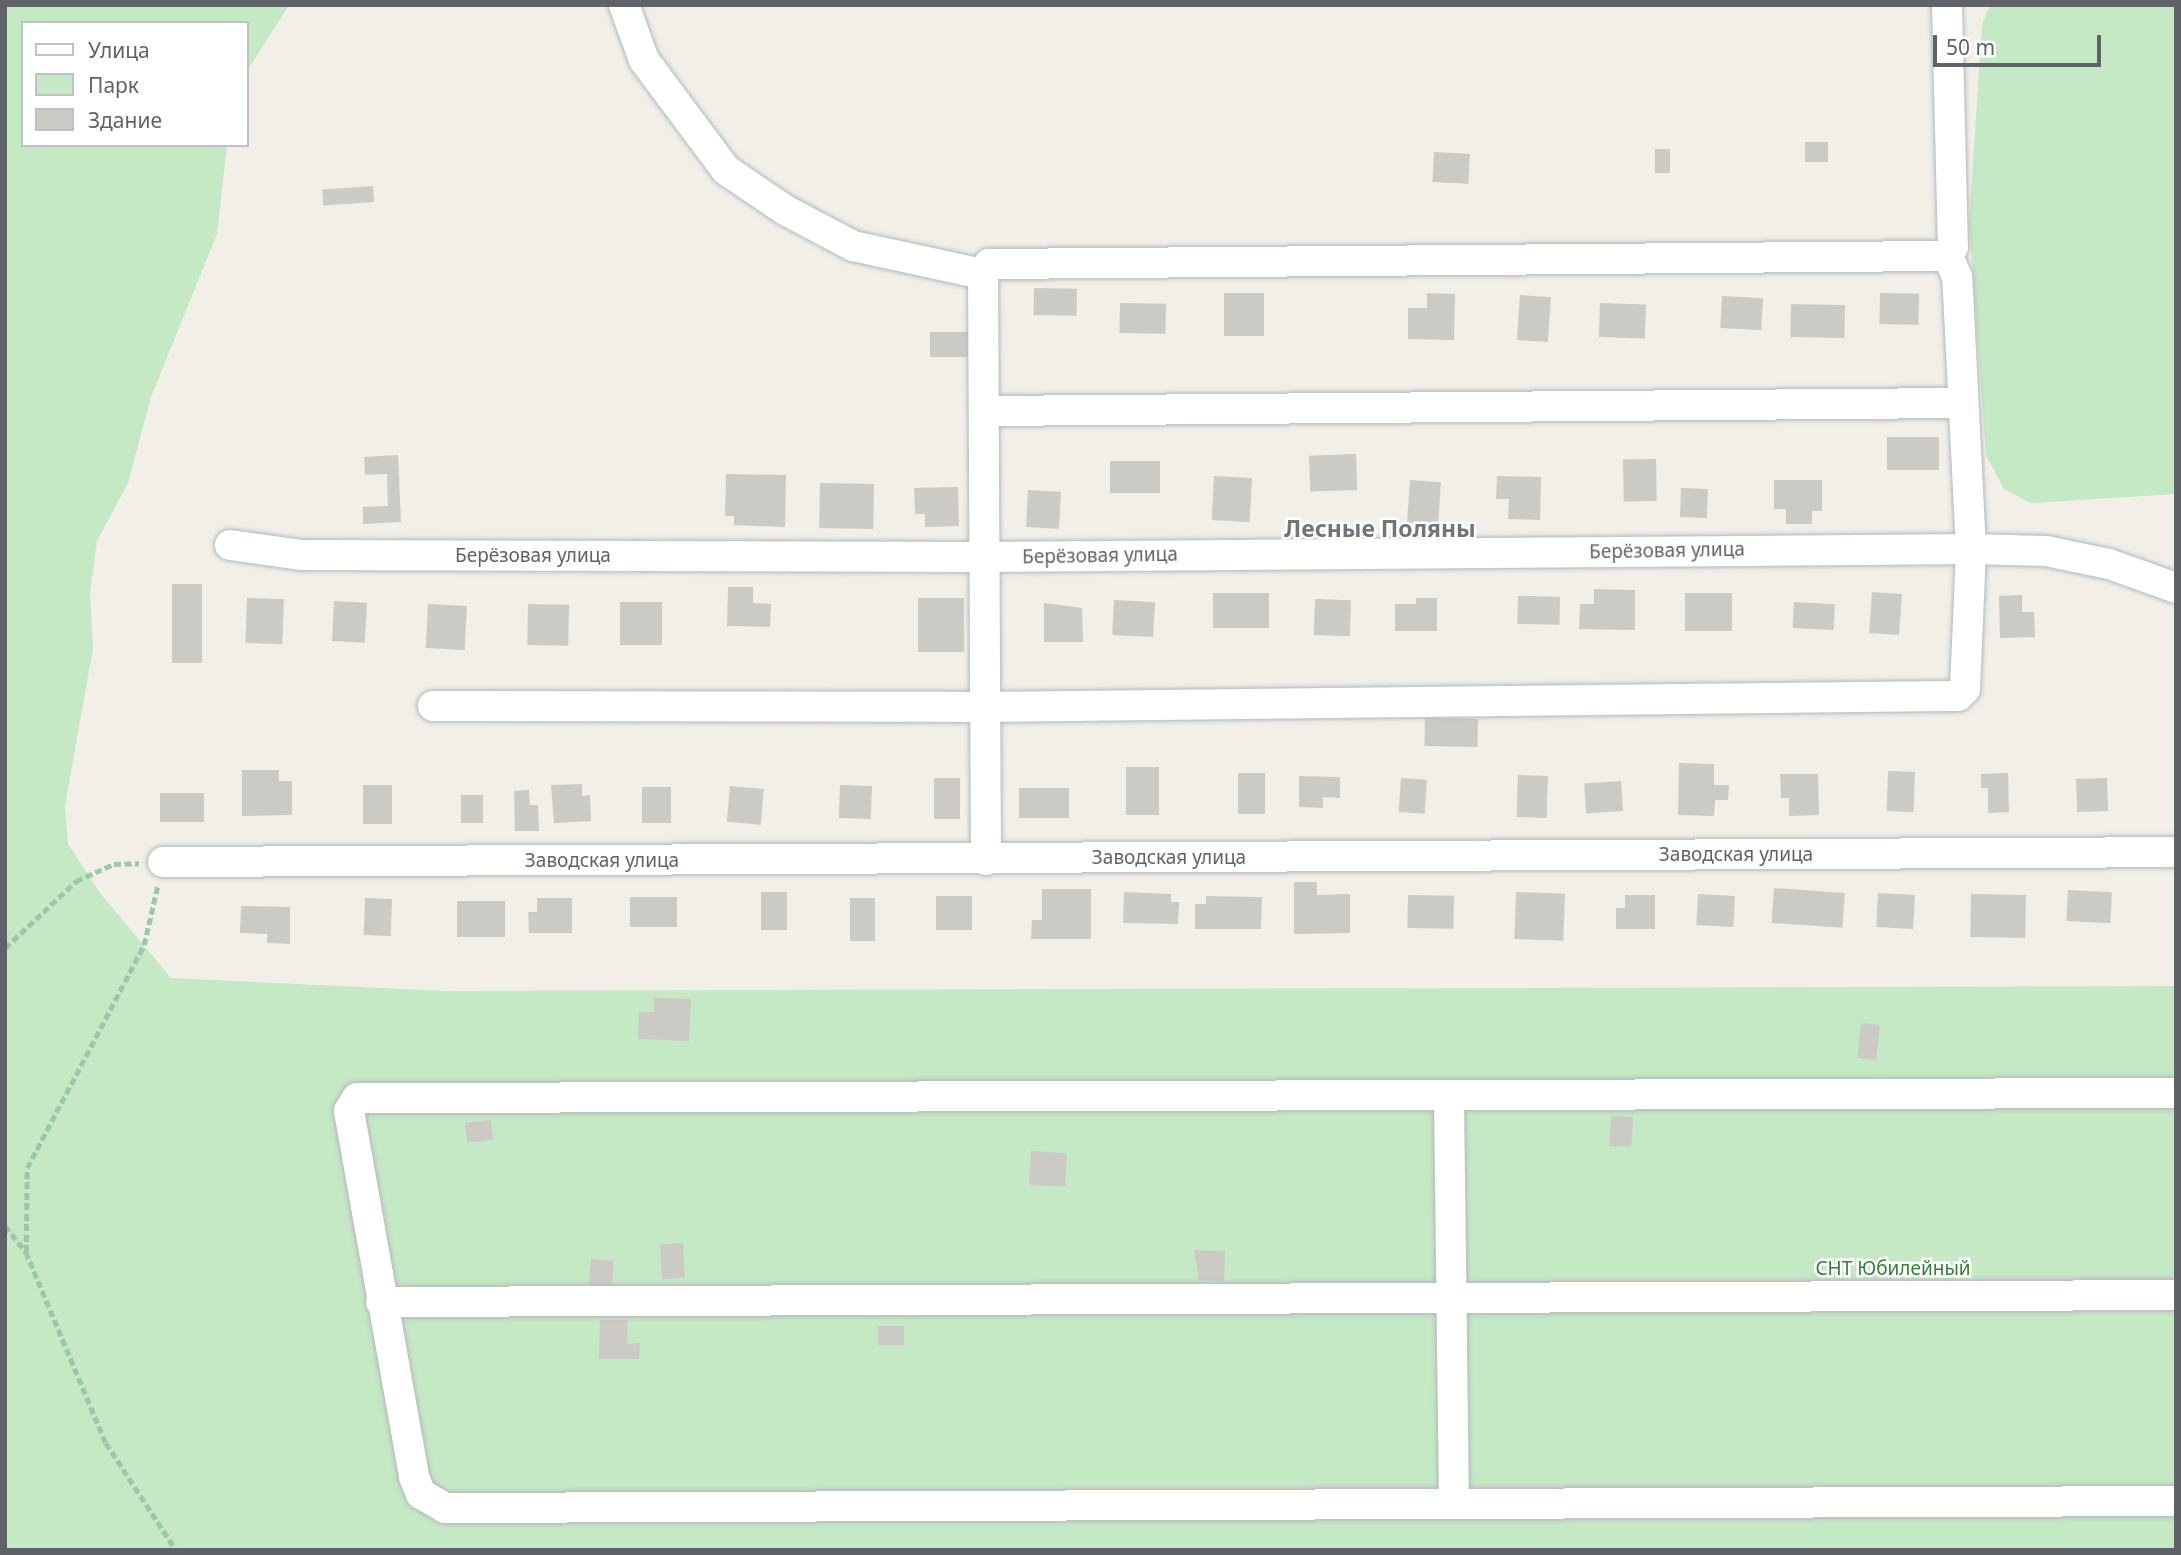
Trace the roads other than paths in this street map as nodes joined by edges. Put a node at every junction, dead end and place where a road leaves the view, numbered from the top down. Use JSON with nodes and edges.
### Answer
{"nodes":[{"id":1,"x":624,"y":5,"type":"edge"},
{"id":2,"x":1947,"y":5,"type":"edge"},
{"id":3,"x":1948,"y":256,"type":"junction"},
{"id":4,"x":983,"y":274,"type":"junction"},
{"id":5,"x":1963,"y":403,"type":"junction"},
{"id":6,"x":985,"y":411,"type":"junction"},
{"id":7,"x":230,"y":545,"type":"dead end"},
{"id":8,"x":1971,"y":549,"type":"junction"},
{"id":9,"x":985,"y":557,"type":"junction"},
{"id":10,"x":2176,"y":588,"type":"edge"},
{"id":11,"x":433,"y":706,"type":"dead end"},
{"id":12,"x":985,"y":706,"type":"junction"},
{"id":13,"x":2176,"y":852,"type":"edge"},
{"id":14,"x":986,"y":860,"type":"junction"},
{"id":15,"x":163,"y":862,"type":"road end"},
{"id":16,"x":2176,"y":1093,"type":"edge"},
{"id":17,"x":1449,"y":1097,"type":"junction"},
{"id":18,"x":2176,"y":1295,"type":"edge"},
{"id":19,"x":1453,"y":1298,"type":"junction"},
{"id":20,"x":381,"y":1302,"type":"junction"},
{"id":21,"x":2176,"y":1501,"type":"edge"},
{"id":22,"x":1454,"y":1503,"type":"junction"}],
"edges":[{"from":1,"to":4,"type":"street"},
{"from":2,"to":3,"type":"street"},
{"from":3,"to":4,"type":"street"},
{"from":3,"to":5,"type":"street"},
{"from":4,"to":6,"type":"street"},
{"from":5,"to":6,"type":"street"},
{"from":5,"to":8,"type":"street"},
{"from":6,"to":9,"type":"street"},
{"from":7,"to":9,"type":"street","name":"Берёзовая улица"},
{"from":8,"to":9,"type":"street","name":"Берёзовая улица"},
{"from":8,"to":10,"type":"street","name":"Берёзовая улица"},
{"from":8,"to":12,"type":"street"},
{"from":9,"to":12,"type":"street"},
{"from":11,"to":12,"type":"street"},
{"from":12,"to":14,"type":"street"},
{"from":13,"to":14,"type":"street","name":"Заводская улица"},
{"from":14,"to":15,"type":"street","name":"Заводская улица"},
{"from":16,"to":17,"type":"street"},
{"from":17,"to":19,"type":"street"},
{"from":17,"to":20,"type":"street"},
{"from":18,"to":19,"type":"street"},
{"from":19,"to":20,"type":"street"},
{"from":19,"to":22,"type":"street"},
{"from":20,"to":22,"type":"street"},
{"from":21,"to":22,"type":"street"}]}
